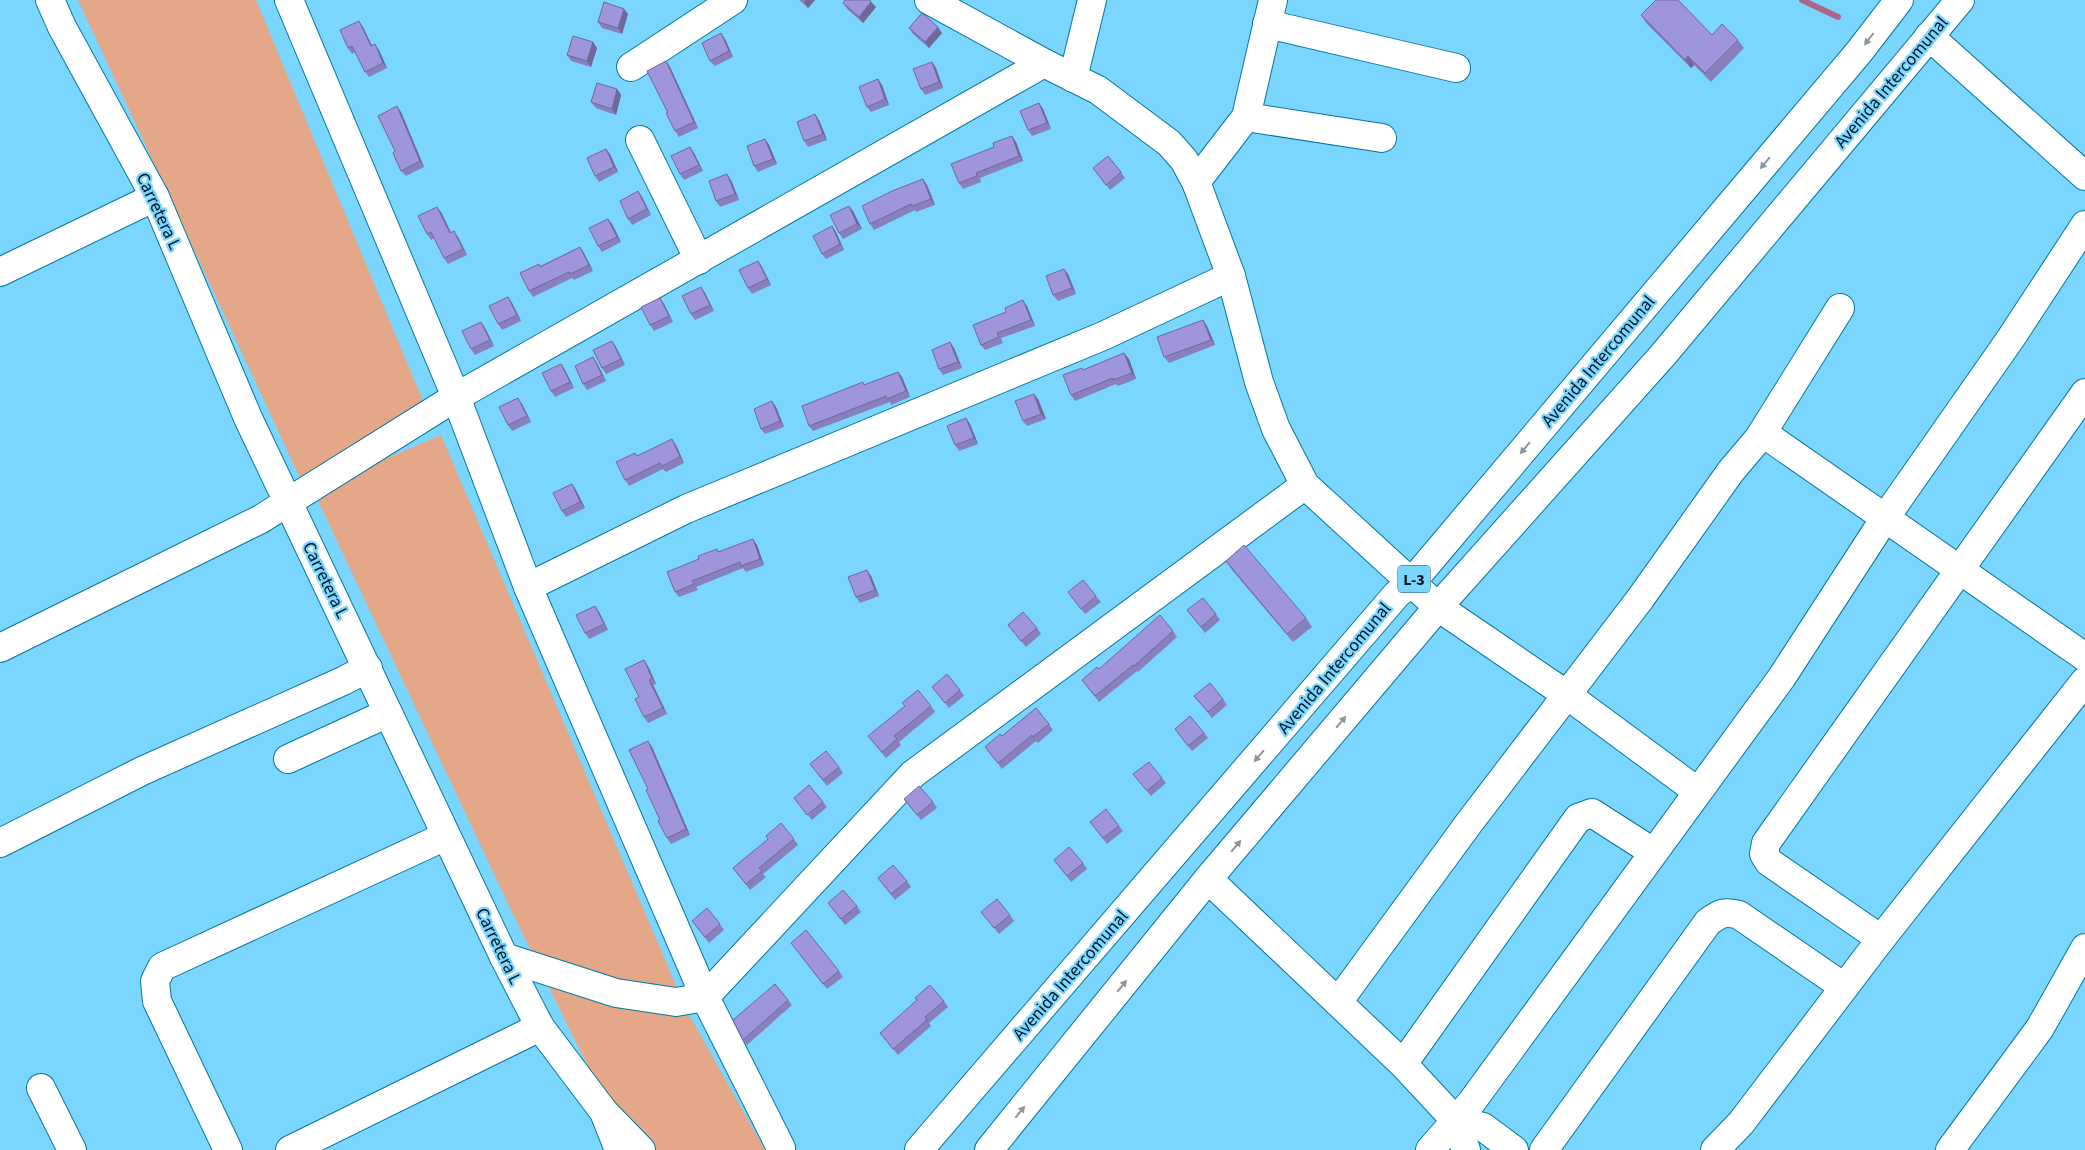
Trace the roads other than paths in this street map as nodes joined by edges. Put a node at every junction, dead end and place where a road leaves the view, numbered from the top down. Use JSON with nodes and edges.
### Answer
{"nodes":[{"id":1,"x":50,"y":0,"type":"edge"},
{"id":2,"x":289,"y":0,"type":"edge"},
{"id":3,"x":734,"y":0,"type":"edge"},
{"id":4,"x":929,"y":0,"type":"edge"},
{"id":5,"x":1092,"y":0,"type":"edge"},
{"id":6,"x":1899,"y":0,"type":"edge"},
{"id":7,"x":1960,"y":0,"type":"edge"},
{"id":8,"x":1270,"y":12,"type":"edge"},
{"id":9,"x":1929,"y":36,"type":"junction"},
{"id":10,"x":1044,"y":63,"type":"junction"},
{"id":11,"x":630,"y":67,"type":"dead end"},
{"id":12,"x":1456,"y":68,"type":"dead end"},
{"id":13,"x":1073,"y":78,"type":"junction"},
{"id":14,"x":1246,"y":117,"type":"junction"},
{"id":15,"x":1382,"y":138,"type":"dead end"},
{"id":16,"x":640,"y":140,"type":"dead end"},
{"id":17,"x":2085,"y":176,"type":"edge"},
{"id":18,"x":1196,"y":182,"type":"junction"},
{"id":19,"x":155,"y":197,"type":"junction"},
{"id":20,"x":2085,"y":225,"type":"edge"},
{"id":21,"x":699,"y":260,"type":"junction"},
{"id":22,"x":0,"y":272,"type":"edge"},
{"id":23,"x":1231,"y":276,"type":"junction"},
{"id":24,"x":1840,"y":308,"type":"dead end"},
{"id":25,"x":2085,"y":393,"type":"edge"},
{"id":26,"x":456,"y":397,"type":"junction"},
{"id":27,"x":1763,"y":432,"type":"junction"},
{"id":28,"x":1305,"y":485,"type":"junction"},
{"id":29,"x":288,"y":502,"type":"junction"},
{"id":30,"x":1885,"y":518,"type":"junction"},
{"id":31,"x":1961,"y":570,"type":"junction"},
{"id":32,"x":1410,"y":583,"type":"junction"},
{"id":33,"x":528,"y":587,"type":"junction"},
{"id":34,"x":1438,"y":607,"type":"junction"},
{"id":35,"x":0,"y":648,"type":"edge"},
{"id":36,"x":2085,"y":657,"type":"edge"},
{"id":37,"x":368,"y":668,"type":"junction"},
{"id":38,"x":2085,"y":681,"type":"edge"},
{"id":39,"x":1567,"y":695,"type":"junction"},
{"id":40,"x":388,"y":713,"type":"junction"},
{"id":41,"x":288,"y":759,"type":"dead end"},
{"id":42,"x":1697,"y":791,"type":"junction"},
{"id":43,"x":446,"y":836,"type":"junction"},
{"id":44,"x":0,"y":843,"type":"edge"},
{"id":45,"x":1653,"y":852,"type":"junction"},
{"id":46,"x":1208,"y":878,"type":"junction"},
{"id":47,"x":1881,"y":939,"type":"junction"},
{"id":48,"x":2085,"y":948,"type":"edge"},
{"id":49,"x":504,"y":957,"type":"junction"},
{"id":50,"x":1844,"y":988,"type":"junction"},
{"id":51,"x":705,"y":997,"type":"junction"},
{"id":52,"x":1338,"y":1002,"type":"junction"},
{"id":53,"x":540,"y":1027,"type":"junction"},
{"id":54,"x":1403,"y":1064,"type":"junction"},
{"id":55,"x":41,"y":1088,"type":"dead end"},
{"id":56,"x":604,"y":1112,"type":"junction"},
{"id":57,"x":1456,"y":1121,"type":"junction"},
{"id":58,"x":781,"y":1148,"type":"dead end"},
{"id":59,"x":72,"y":1150,"type":"edge"},
{"id":60,"x":228,"y":1150,"type":"edge"},
{"id":61,"x":290,"y":1150,"type":"edge"},
{"id":62,"x":620,"y":1150,"type":"edge"},
{"id":63,"x":641,"y":1150,"type":"edge"},
{"id":64,"x":919,"y":1150,"type":"edge"},
{"id":65,"x":989,"y":1150,"type":"edge"},
{"id":66,"x":1430,"y":1150,"type":"edge"},
{"id":67,"x":1466,"y":1150,"type":"edge"},
{"id":68,"x":1514,"y":1150,"type":"edge"},
{"id":69,"x":1544,"y":1150,"type":"edge"},
{"id":70,"x":1715,"y":1150,"type":"edge"},
{"id":71,"x":1950,"y":1150,"type":"edge"}],
"edges":[{"from":1,"to":19,"type":"street","name":"Carretera L"},
{"from":2,"to":26,"type":"street"},
{"from":3,"to":11,"type":"street"},
{"from":4,"to":10,"type":"street"},
{"from":5,"to":13,"type":"street"},
{"from":6,"to":32,"type":"street","name":"Avenida Intercomunal","number":"L-3","one_way":true},
{"from":7,"to":9,"type":"street","name":"Avenida Intercomunal","number":"L-3"},
{"from":8,"to":12,"type":"street"},
{"from":8,"to":14,"type":"street"},
{"from":9,"to":17,"type":"street"},
{"from":9,"to":34,"type":"street","name":"Avenida Intercomunal","number":"L-3"},
{"from":10,"to":13,"type":"street"},
{"from":10,"to":21,"type":"street"},
{"from":13,"to":18,"type":"street"},
{"from":14,"to":15,"type":"street"},
{"from":14,"to":18,"type":"street"},
{"from":16,"to":21,"type":"street"},
{"from":18,"to":23,"type":"street"},
{"from":19,"to":22,"type":"street"},
{"from":19,"to":29,"type":"street","name":"Carretera L"},
{"from":20,"to":30,"type":"street"},
{"from":21,"to":26,"type":"street"},
{"from":23,"to":28,"type":"street"},
{"from":23,"to":33,"type":"street"},
{"from":24,"to":27,"type":"street"},
{"from":25,"to":31,"type":"street"},
{"from":26,"to":29,"type":"street"},
{"from":26,"to":33,"type":"street"},
{"from":27,"to":30,"type":"street"},
{"from":27,"to":39,"type":"street"},
{"from":28,"to":32,"type":"street"},
{"from":28,"to":51,"type":"street"},
{"from":29,"to":35,"type":"street"},
{"from":29,"to":37,"type":"street","name":"Carretera L"},
{"from":30,"to":31,"type":"street"},
{"from":30,"to":42,"type":"street"},
{"from":31,"to":36,"type":"street"},
{"from":31,"to":47,"type":"street"},
{"from":32,"to":34,"type":"street"},
{"from":32,"to":64,"type":"street","name":"Avenida Intercomunal","number":"L-3","one_way":true},
{"from":33,"to":51,"type":"street"},
{"from":34,"to":39,"type":"street"},
{"from":46,"to":34,"type":"street","name":"Avenida Intercomunal","number":"L-3","one_way":true},
{"from":37,"to":40,"type":"street","name":"Carretera L"},
{"from":37,"to":44,"type":"street"},
{"from":38,"to":47,"type":"street"},
{"from":39,"to":42,"type":"street"},
{"from":39,"to":52,"type":"street"},
{"from":40,"to":41,"type":"street"},
{"from":40,"to":43,"type":"street","name":"Carretera L"},
{"from":42,"to":45,"type":"street"},
{"from":43,"to":49,"type":"street","name":"Carretera L"},
{"from":43,"to":60,"type":"street"},
{"from":45,"to":54,"type":"street"},
{"from":45,"to":57,"type":"street"},
{"from":46,"to":52,"type":"street"},
{"from":65,"to":46,"type":"street","name":"Avenida Intercomunal","number":"L-3","one_way":true},
{"from":47,"to":50,"type":"street"},
{"from":48,"to":71,"type":"street"},
{"from":49,"to":51,"type":"street"},
{"from":49,"to":53,"type":"street","name":"Carretera L"},
{"from":50,"to":69,"type":"street"},
{"from":50,"to":70,"type":"street"},
{"from":51,"to":58,"type":"street"},
{"from":52,"to":54,"type":"street"},
{"from":53,"to":56,"type":"street","name":"Carretera L"},
{"from":53,"to":61,"type":"street"},
{"from":54,"to":57,"type":"street"},
{"from":55,"to":59,"type":"street"},
{"from":56,"to":62,"type":"street","name":"Carretera L"},
{"from":56,"to":63,"type":"street"},
{"from":57,"to":66,"type":"street"},
{"from":57,"to":67,"type":"street"},
{"from":57,"to":68,"type":"street"}]}
